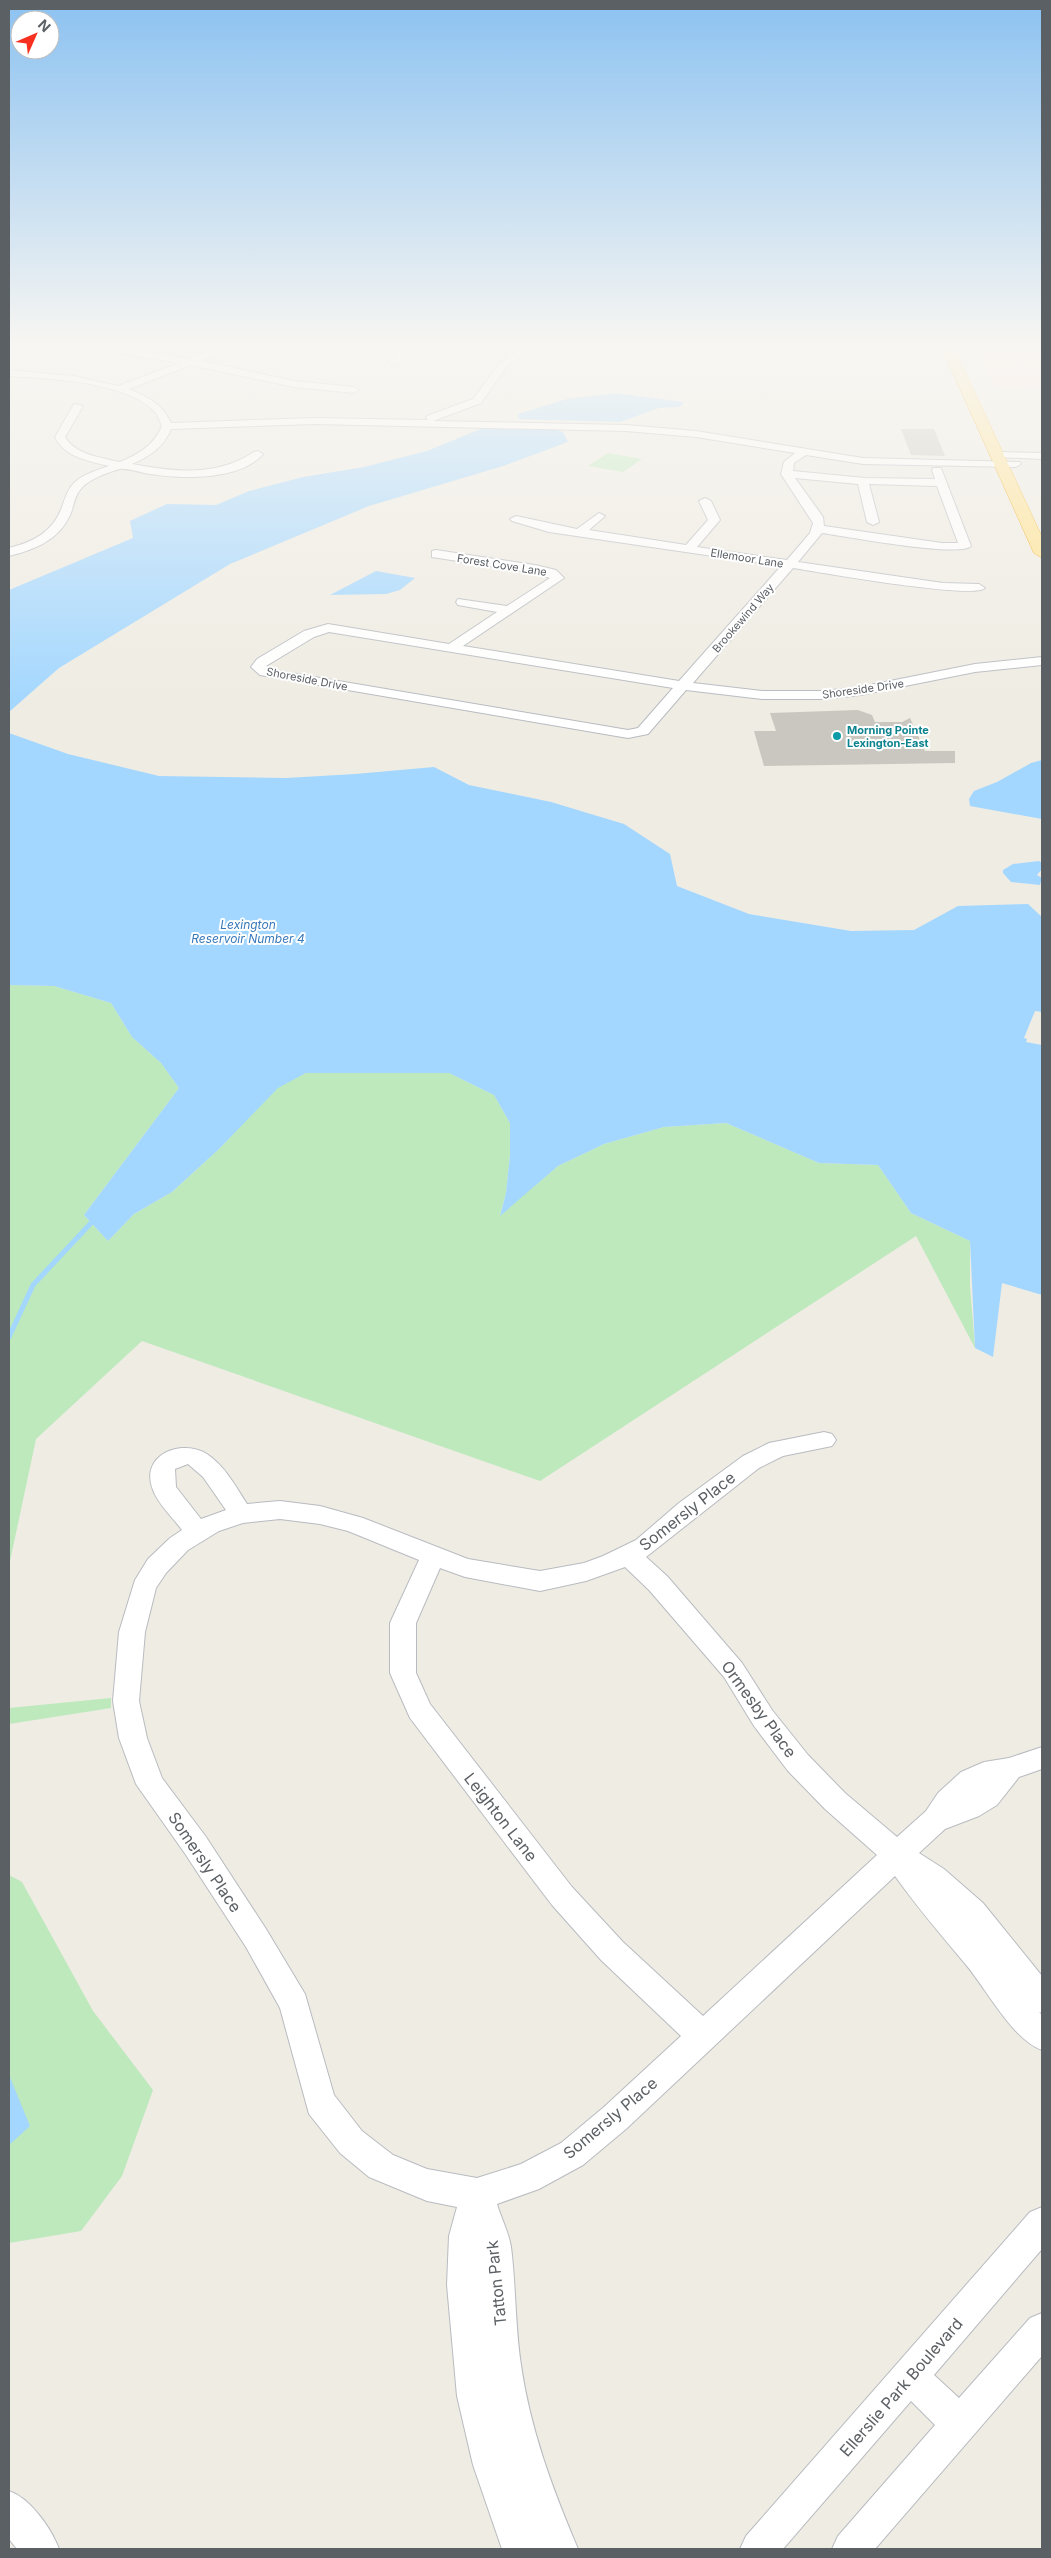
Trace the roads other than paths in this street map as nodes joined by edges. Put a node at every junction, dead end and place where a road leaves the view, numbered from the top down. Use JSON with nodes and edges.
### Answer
{"nodes":[{"id":1,"x":116,"y":467,"type":"edge"},
{"id":2,"x":139,"y":467,"type":"edge"},
{"id":3,"x":223,"y":467,"type":"edge"},
{"id":4,"x":787,"y":467,"type":"edge"},
{"id":5,"x":1011,"y":467,"type":"edge"},
{"id":6,"x":1015,"y":467,"type":"edge"},
{"id":7,"x":937,"y":470,"type":"dead end"},
{"id":8,"x":787,"y":474,"type":"junction"},
{"id":9,"x":1023,"y":477,"type":"dead end"},
{"id":10,"x":863,"y":481,"type":"junction"},
{"id":11,"x":942,"y":483,"type":"junction"},
{"id":12,"x":704,"y":501,"type":"dead end"},
{"id":13,"x":600,"y":516,"type":"dead end"},
{"id":14,"x":516,"y":519,"type":"dead end"},
{"id":15,"x":873,"y":522,"type":"dead end"},
{"id":16,"x":818,"y":529,"type":"junction"},
{"id":17,"x":580,"y":533,"type":"junction"},
{"id":18,"x":689,"y":549,"type":"junction"},
{"id":19,"x":9,"y":552,"type":"edge"},
{"id":20,"x":1042,"y":552,"type":"edge"},
{"id":21,"x":436,"y":554,"type":"dead end"},
{"id":22,"x":790,"y":564,"type":"junction"},
{"id":23,"x":979,"y":588,"type":"dead end"},
{"id":24,"x":462,"y":602,"type":"dead end"},
{"id":25,"x":508,"y":610,"type":"junction"},
{"id":26,"x":451,"y":648,"type":"junction"},
{"id":27,"x":1042,"y":661,"type":"edge"},
{"id":28,"x":683,"y":686,"type":"junction"},
{"id":29,"x":824,"y":1440,"type":"dead end"},
{"id":30,"x":241,"y":1514,"type":"junction"},
{"id":31,"x":198,"y":1532,"type":"junction"},
{"id":32,"x":433,"y":1555,"type":"junction"},
{"id":33,"x":628,"y":1555,"type":"junction"},
{"id":34,"x":1042,"y":1758,"type":"edge"},
{"id":35,"x":897,"y":1855,"type":"junction"},
{"id":36,"x":1042,"y":1999,"type":"edge"},
{"id":37,"x":703,"y":2036,"type":"junction"},
{"id":38,"x":1042,"y":2036,"type":"edge"},
{"id":39,"x":477,"y":2194,"type":"junction"},
{"id":40,"x":1042,"y":2224,"type":"edge"},
{"id":41,"x":1042,"y":2330,"type":"edge"},
{"id":42,"x":910,"y":2376,"type":"junction"},
{"id":43,"x":960,"y":2424,"type":"junction"},
{"id":44,"x":9,"y":2510,"type":"edge"},
{"id":45,"x":40,"y":2549,"type":"edge"},
{"id":46,"x":521,"y":2549,"type":"edge"},
{"id":47,"x":559,"y":2549,"type":"edge"},
{"id":48,"x":759,"y":2549,"type":"edge"},
{"id":49,"x":851,"y":2549,"type":"edge"}],
"edges":[{"from":1,"to":19,"type":"street"},
{"from":2,"to":3,"type":"street"},
{"from":4,"to":8,"type":"street"},
{"from":5,"to":20,"type":"highway"},
{"from":6,"to":9,"type":"highway"},
{"from":7,"to":11,"type":"street"},
{"from":8,"to":10,"type":"street"},
{"from":8,"to":16,"type":"street"},
{"from":10,"to":11,"type":"street"},
{"from":10,"to":15,"type":"street"},
{"from":11,"to":16,"type":"street"},
{"from":12,"to":18,"type":"street"},
{"from":13,"to":17,"type":"street"},
{"from":14,"to":17,"type":"street","name":"Ellemoor Lane"},
{"from":16,"to":22,"type":"street","name":"Brookewind Way"},
{"from":17,"to":18,"type":"street","name":"Ellemoor Lane"},
{"from":18,"to":22,"type":"street","name":"Ellemoor Lane"},
{"from":21,"to":25,"type":"street","name":"Forest Cove Lane"},
{"from":22,"to":23,"type":"street","name":"Ellemoor Lane"},
{"from":22,"to":28,"type":"street","name":"Brookewind Way"},
{"from":24,"to":25,"type":"street"},
{"from":25,"to":26,"type":"street","name":"Forest Cove Lane"},
{"from":26,"to":28,"type":"street","name":"Shoreside Drive"},
{"from":26,"to":28,"type":"street","name":"Shoreside Drive"},
{"from":27,"to":28,"type":"street","name":"Shoreside Drive"},
{"from":29,"to":33,"type":"street","name":"Somersly Place"},
{"from":30,"to":31,"type":"street","name":"Somersly Place"},
{"from":30,"to":31,"type":"street"},
{"from":30,"to":32,"type":"street","name":"Somersly Place"},
{"from":31,"to":39,"type":"street","name":"Somersly Place"},
{"from":32,"to":33,"type":"street","name":"Somersly Place"},
{"from":32,"to":37,"type":"street","name":"Leighton Lane"},
{"from":33,"to":35,"type":"street","name":"Ormesby Place"},
{"from":34,"to":35,"type":"street","name":"Somersly Place"},
{"from":35,"to":36,"type":"street","name":"Ormesby Place"},
{"from":35,"to":37,"type":"street","name":"Somersly Place"},
{"from":35,"to":38,"type":"street","name":"Ormesby Place"},
{"from":37,"to":39,"type":"street","name":"Somersly Place"},
{"from":39,"to":46,"type":"street","name":"Tatton Park"},
{"from":39,"to":47,"type":"street","name":"Tatton Park"},
{"from":40,"to":42,"type":"street","name":"Ellerslie Park Boulevard"},
{"from":41,"to":43,"type":"street"},
{"from":42,"to":43,"type":"street"},
{"from":42,"to":48,"type":"street","name":"Ellerslie Park Boulevard"},
{"from":43,"to":49,"type":"street"},
{"from":44,"to":45,"type":"street"}]}
